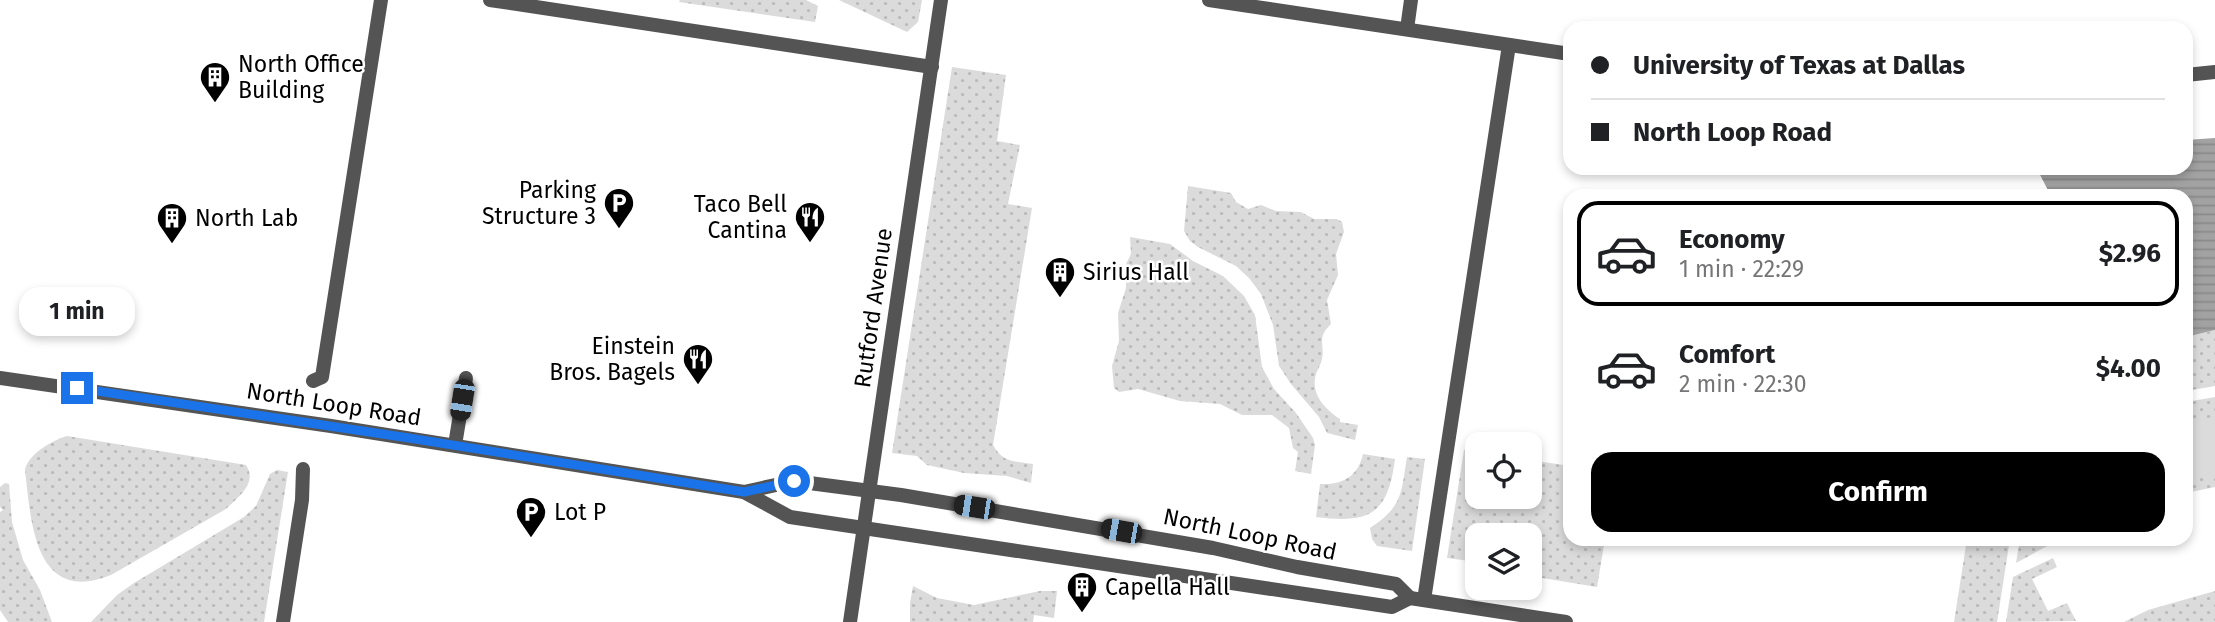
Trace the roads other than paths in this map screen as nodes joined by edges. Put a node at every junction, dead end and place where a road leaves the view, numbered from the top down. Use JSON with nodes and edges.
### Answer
{"nodes":[{"id":1,"x":382,"y":0,"type":"edge"},
{"id":2,"x":490,"y":0,"type":"edge"},
{"id":3,"x":942,"y":0,"type":"edge"},
{"id":4,"x":1209,"y":0,"type":"edge"},
{"id":5,"x":1411,"y":0,"type":"edge"},
{"id":6,"x":1407,"y":29,"type":"junction"},
{"id":7,"x":1509,"y":45,"type":"junction"},
{"id":8,"x":1563,"y":53,"type":"edge"},
{"id":9,"x":932,"y":67,"type":"junction"},
{"id":10,"x":2215,"y":72,"type":"edge"},
{"id":11,"x":2193,"y":74,"type":"edge"},
{"id":12,"x":0,"y":378,"type":"edge"},
{"id":13,"x":466,"y":378,"type":"dead end"},
{"id":14,"x":313,"y":381,"type":"dead end"},
{"id":15,"x":455,"y":445,"type":"junction"},
{"id":16,"x":303,"y":469,"type":"dead end"},
{"id":17,"x":869,"y":490,"type":"junction"},
{"id":18,"x":744,"y":492,"type":"junction"},
{"id":19,"x":864,"y":528,"type":"junction"},
{"id":20,"x":1417,"y":599,"type":"junction"},
{"id":21,"x":283,"y":622,"type":"edge"},
{"id":22,"x":850,"y":622,"type":"edge"},
{"id":23,"x":1566,"y":622,"type":"edge"}],
"edges":[{"from":1,"to":14,"type":"street"},
{"from":2,"to":9,"type":"street"},
{"from":3,"to":9,"type":"street","name":"Rutford Avenue"},
{"from":4,"to":6,"type":"street"},
{"from":5,"to":6,"type":"street"},
{"from":6,"to":7,"type":"street"},
{"from":7,"to":8,"type":"street"},
{"from":7,"to":20,"type":"street"},
{"from":9,"to":17,"type":"street","name":"Rutford Avenue"},
{"from":10,"to":11,"type":"street"},
{"from":12,"to":15,"type":"street","name":"North Loop Road"},
{"from":13,"to":15,"type":"street"},
{"from":15,"to":18,"type":"street","name":"North Loop Road"},
{"from":16,"to":21,"type":"street"},
{"from":17,"to":18,"type":"street","name":"North Loop Road"},
{"from":17,"to":19,"type":"street","name":"Rutford Avenue"},
{"from":17,"to":20,"type":"street","name":"North Loop Road"},
{"from":18,"to":19,"type":"street","name":"North Loop Road"},
{"from":19,"to":20,"type":"street","name":"North Loop Road"},
{"from":19,"to":22,"type":"street","name":"Rutford Avenue"},
{"from":20,"to":23,"type":"street","name":"North Loop Road"}]}
